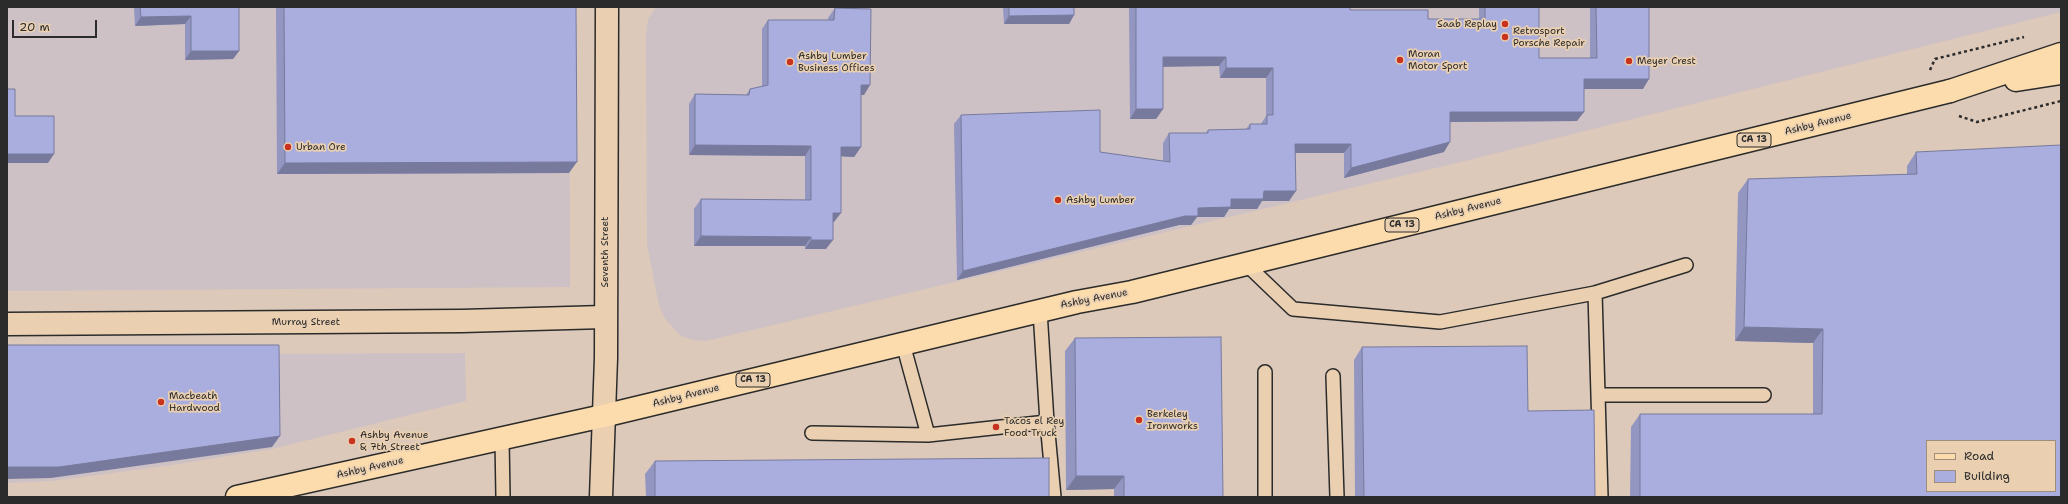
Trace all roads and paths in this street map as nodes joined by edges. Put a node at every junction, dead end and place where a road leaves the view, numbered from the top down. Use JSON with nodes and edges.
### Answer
{"nodes":[{"id":1,"x":607,"y":7,"type":"edge"},
{"id":2,"x":2061,"y":54,"type":"edge"},
{"id":3,"x":2061,"y":73,"type":"edge"},
{"id":4,"x":1950,"y":92,"type":"junction"},
{"id":5,"x":1246,"y":264,"type":"junction"},
{"id":6,"x":1686,"y":265,"type":"dead end"},
{"id":7,"x":1595,"y":293,"type":"junction"},
{"id":8,"x":1040,"y":311,"type":"junction"},
{"id":9,"x":604,"y":317,"type":"junction"},
{"id":10,"x":7,"y":324,"type":"edge"},
{"id":11,"x":903,"y":344,"type":"junction"},
{"id":12,"x":1265,"y":372,"type":"dead end"},
{"id":13,"x":1334,"y":376,"type":"dead end"},
{"id":14,"x":1599,"y":395,"type":"junction"},
{"id":15,"x":1764,"y":395,"type":"dead end"},
{"id":16,"x":603,"y":416,"type":"junction"},
{"id":17,"x":1047,"y":422,"type":"junction"},
{"id":18,"x":812,"y":433,"type":"dead end"},
{"id":19,"x":928,"y":435,"type":"junction"},
{"id":20,"x":502,"y":439,"type":"junction"},
{"id":21,"x":236,"y":497,"type":"edge"},
{"id":22,"x":503,"y":497,"type":"edge"},
{"id":23,"x":600,"y":497,"type":"edge"},
{"id":24,"x":1054,"y":497,"type":"edge"},
{"id":25,"x":1265,"y":497,"type":"edge"},
{"id":26,"x":1337,"y":497,"type":"edge"},
{"id":27,"x":1601,"y":497,"type":"edge"}],
"edges":[{"from":1,"to":9,"type":"street","name":"Seventh Street"},
{"from":2,"to":4,"type":"main road","number":"CA 13"},
{"from":3,"to":4,"type":"main road","number":"CA 13"},
{"from":4,"to":5,"type":"main road","name":"Ashby Avenue","number":"CA 13"},
{"from":5,"to":7,"type":"lane"},
{"from":5,"to":8,"type":"main road","name":"Ashby Avenue","number":"CA 13"},
{"from":6,"to":7,"type":"lane"},
{"from":7,"to":14,"type":"lane"},
{"from":8,"to":11,"type":"main road","name":"Ashby Avenue","number":"CA 13"},
{"from":8,"to":17,"type":"lane"},
{"from":9,"to":10,"type":"street","name":"Murray Street"},
{"from":9,"to":16,"type":"street","name":"Seventh Street"},
{"from":11,"to":16,"type":"main road","name":"Ashby Avenue","number":"CA 13"},
{"from":11,"to":19,"type":"lane"},
{"from":12,"to":25,"type":"lane"},
{"from":13,"to":26,"type":"lane"},
{"from":14,"to":15,"type":"lane"},
{"from":14,"to":27,"type":"lane"},
{"from":16,"to":20,"type":"main road","name":"Ashby Avenue","number":"CA 13"},
{"from":16,"to":23,"type":"street","name":"Seventh Street"},
{"from":17,"to":19,"type":"lane"},
{"from":17,"to":24,"type":"lane"},
{"from":18,"to":19,"type":"lane"},
{"from":20,"to":21,"type":"main road","name":"Ashby Avenue","number":"CA 13"},
{"from":20,"to":22,"type":"lane"}]}
